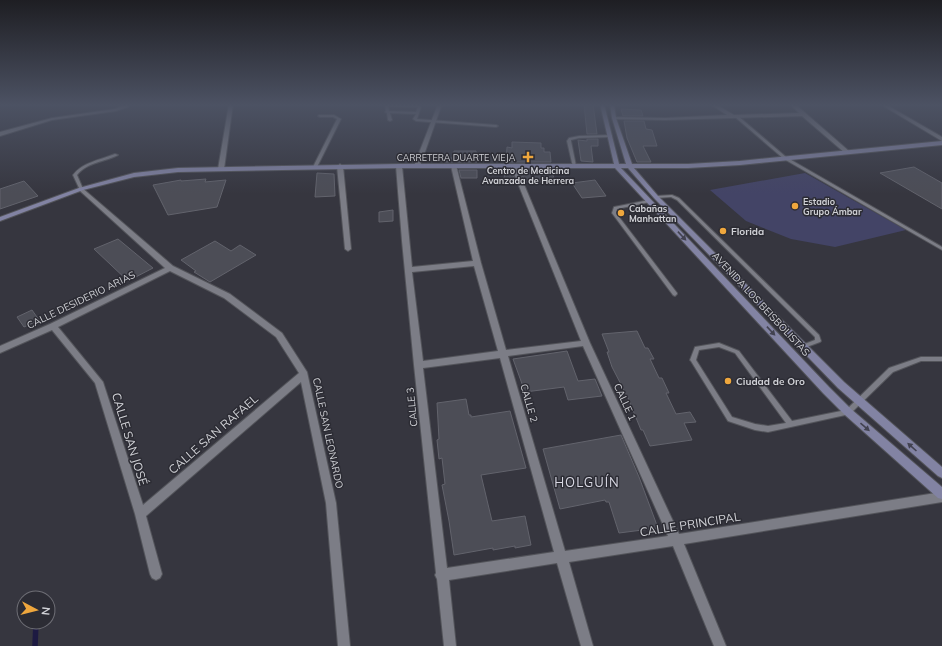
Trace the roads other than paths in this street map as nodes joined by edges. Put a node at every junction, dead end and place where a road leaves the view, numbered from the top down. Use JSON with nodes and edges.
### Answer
{"nodes":[{"id":1,"x":226,"y":134,"type":"edge"},
{"id":2,"x":331,"y":134,"type":"edge"},
{"id":3,"x":429,"y":134,"type":"edge"},
{"id":4,"x":619,"y":134,"type":"edge"},
{"id":5,"x":756,"y":134,"type":"edge"},
{"id":6,"x":827,"y":134,"type":"edge"},
{"id":7,"x":928,"y":134,"type":"edge"},
{"id":8,"x":610,"y":136,"type":"joint"},
{"id":9,"x":941,"y":143,"type":"edge"},
{"id":10,"x":847,"y":152,"type":"junction"},
{"id":11,"x":116,"y":155,"type":"dead end"},
{"id":12,"x":785,"y":158,"type":"junction"},
{"id":13,"x":340,"y":166,"type":"junction"},
{"id":14,"x":399,"y":166,"type":"junction"},
{"id":15,"x":417,"y":166,"type":"junction"},
{"id":16,"x":454,"y":166,"type":"junction"},
{"id":17,"x":514,"y":166,"type":"junction"},
{"id":18,"x":574,"y":166,"type":"junction"},
{"id":19,"x":315,"y":167,"type":"junction"},
{"id":20,"x":617,"y":167,"type":"junction"},
{"id":21,"x":630,"y":167,"type":"junction"},
{"id":22,"x":221,"y":169,"type":"junction"},
{"id":23,"x":81,"y":190,"type":"junction"},
{"id":24,"x":652,"y":199,"type":"junction"},
{"id":25,"x":0,"y":219,"type":"edge"},
{"id":26,"x":348,"y":248,"type":"dead end"},
{"id":27,"x":942,"y":249,"type":"edge"},
{"id":28,"x":477,"y":263,"type":"junction"},
{"id":29,"x":170,"y":268,"type":"junction"},
{"id":30,"x":408,"y":270,"type":"junction"},
{"id":31,"x":675,"y":294,"type":"dead end"},
{"id":32,"x":53,"y":326,"type":"junction"},
{"id":33,"x":586,"y":343,"type":"junction"},
{"id":34,"x":804,"y":346,"type":"junction"},
{"id":35,"x":0,"y":350,"type":"edge"},
{"id":36,"x":504,"y":354,"type":"junction"},
{"id":37,"x":942,"y":359,"type":"edge"},
{"id":38,"x":418,"y":366,"type":"junction"},
{"id":39,"x":304,"y":374,"type":"junction"},
{"id":40,"x":860,"y":400,"type":"junction"},
{"id":41,"x":848,"y":412,"type":"junction"},
{"id":42,"x":791,"y":424,"type":"junction"},
{"id":43,"x":942,"y":473,"type":"edge"},
{"id":44,"x":942,"y":496,"type":"edge"},
{"id":45,"x":140,"y":514,"type":"junction"},
{"id":46,"x":676,"y":540,"type":"junction"},
{"id":47,"x":562,"y":556,"type":"junction"},
{"id":48,"x":156,"y":574,"type":"dead end"},
{"id":49,"x":441,"y":575,"type":"junction"},
{"id":50,"x":344,"y":646,"type":"edge"},
{"id":51,"x":450,"y":646,"type":"edge"},
{"id":52,"x":587,"y":646,"type":"edge"},
{"id":53,"x":720,"y":646,"type":"edge"}],
"edges":[{"from":1,"to":22,"type":"street"},
{"from":2,"to":19,"type":"lane"},
{"from":3,"to":15,"type":"street"},
{"from":4,"to":21,"type":"main road","name":"AVENIDA LOS BEISBOLISTAS"},
{"from":5,"to":12,"type":"lane"},
{"from":6,"to":10,"type":"street"},
{"from":7,"to":9,"type":"street"},
{"from":8,"to":18,"type":"lane"},
{"from":8,"to":20,"type":"main road"},
{"from":9,"to":10,"type":"main road","name":"CARRETERA DUARTE VIEJA"},
{"from":10,"to":12,"type":"main road","name":"CARRETERA DUARTE VIEJA"},
{"from":11,"to":23,"type":"lane"},
{"from":12,"to":21,"type":"main road","name":"CARRETERA DUARTE VIEJA"},
{"from":12,"to":27,"type":"lane"},
{"from":13,"to":14,"type":"main road","name":"CARRETERA DUARTE VIEJA"},
{"from":13,"to":19,"type":"main road","name":"CARRETERA DUARTE VIEJA"},
{"from":13,"to":26,"type":"street"},
{"from":14,"to":15,"type":"main road","name":"CARRETERA DUARTE VIEJA"},
{"from":14,"to":30,"type":"street","name":"CALLE 3"},
{"from":15,"to":16,"type":"main road","name":"CARRETERA DUARTE VIEJA"},
{"from":16,"to":17,"type":"main road","name":"CARRETERA DUARTE VIEJA"},
{"from":16,"to":28,"type":"street","name":"CALLE 2"},
{"from":17,"to":18,"type":"main road","name":"CARRETERA DUARTE VIEJA"},
{"from":17,"to":33,"type":"street","name":"CALLE 1"},
{"from":18,"to":20,"type":"main road","name":"CARRETERA DUARTE VIEJA"},
{"from":19,"to":22,"type":"main road","name":"CARRETERA DUARTE VIEJA"},
{"from":20,"to":21,"type":"main road","name":"CARRETERA DUARTE VIEJA"},
{"from":20,"to":24,"type":"main road","name":"AVENIDA LOS BEISBOLISTAS"},
{"from":21,"to":24,"type":"main road","name":"AVENIDA LOS BEISBOLISTAS"},
{"from":22,"to":23,"type":"main road","name":"CARRETERA DUARTE VIEJA"},
{"from":23,"to":25,"type":"main road","name":"CARRETERA DUARTE VIEJA"},
{"from":23,"to":29,"type":"street","name":"CALLE SAN LEONARDO"},
{"from":24,"to":31,"type":"lane"},
{"from":24,"to":34,"type":"main road","name":"AVENIDA LOS BEISBOLISTAS"},
{"from":24,"to":34,"type":"lane"},
{"from":24,"to":41,"type":"main road","name":"AVENIDA LOS BEISBOLISTAS","one_way":true},
{"from":28,"to":30,"type":"street"},
{"from":28,"to":36,"type":"street","name":"CALLE 2"},
{"from":29,"to":32,"type":"street","name":"CALLE DESIDERIO ARIAS"},
{"from":29,"to":39,"type":"street","name":"CALLE SAN LEONARDO"},
{"from":30,"to":38,"type":"street","name":"CALLE 3"},
{"from":32,"to":35,"type":"street","name":"CALLE DESIDERIO ARIAS"},
{"from":32,"to":45,"type":"street","name":"CALLE SAN JOSÉ"},
{"from":33,"to":36,"type":"street"},
{"from":33,"to":46,"type":"street","name":"CALLE 1"},
{"from":34,"to":40,"type":"main road","name":"AVENIDA LOS BEISBOLISTAS"},
{"from":36,"to":38,"type":"street"},
{"from":36,"to":47,"type":"street","name":"CALLE 2"},
{"from":37,"to":40,"type":"lane"},
{"from":38,"to":49,"type":"street","name":"CALLE 3"},
{"from":39,"to":45,"type":"street","name":"CALLE SAN RAFAEL"},
{"from":39,"to":50,"type":"street","name":"CALLE SAN LEONARDO"},
{"from":40,"to":41,"type":"lane"},
{"from":43,"to":40,"type":"main road","name":"AVENIDA LOS BEISBOLISTAS","one_way":true},
{"from":41,"to":42,"type":"lane"},
{"from":41,"to":44,"type":"main road","name":"AVENIDA LOS BEISBOLISTAS","one_way":true},
{"from":42,"to":42,"type":"lane"},
{"from":44,"to":46,"type":"street","name":"CALLE PRINCIPAL"},
{"from":45,"to":48,"type":"street","name":"CALLE SAN JOSÉ"},
{"from":46,"to":47,"type":"street","name":"CALLE PRINCIPAL"},
{"from":46,"to":53,"type":"street","name":"CALLE 1"},
{"from":47,"to":49,"type":"street","name":"CALLE PRINCIPAL"},
{"from":47,"to":52,"type":"street","name":"CALLE 2"},
{"from":49,"to":51,"type":"street","name":"CALLE 3"}]}
